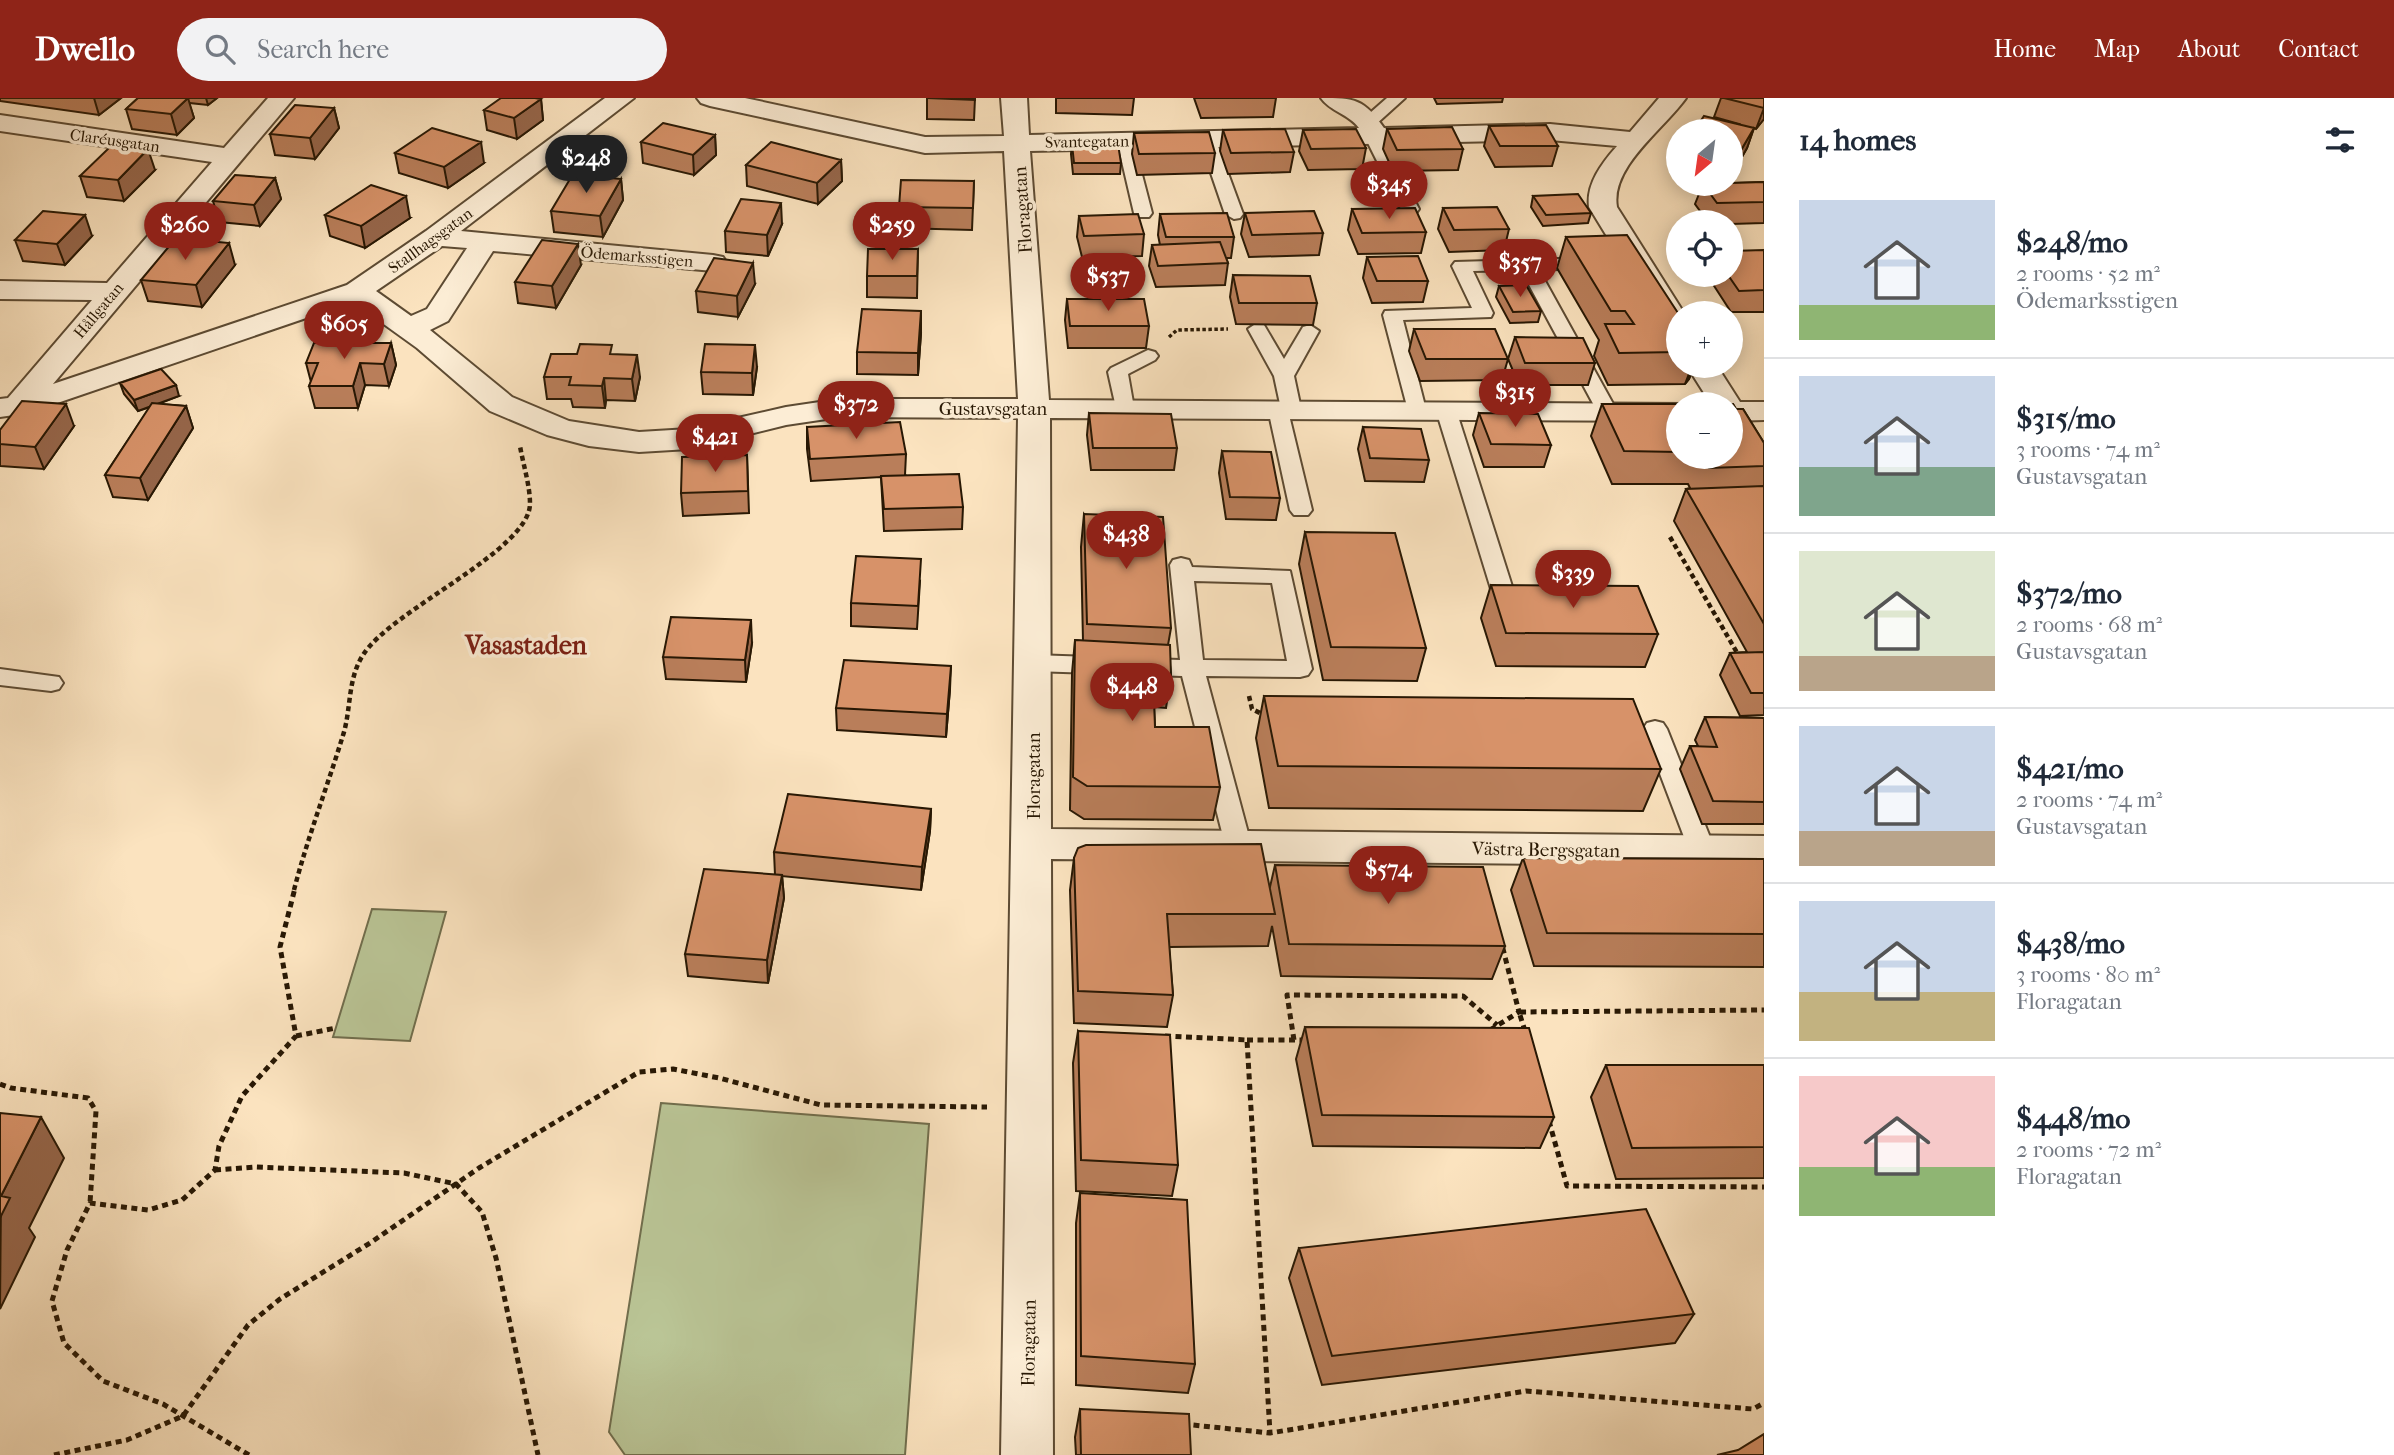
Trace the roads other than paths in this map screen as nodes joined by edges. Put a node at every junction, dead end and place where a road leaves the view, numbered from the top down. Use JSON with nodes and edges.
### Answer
{"nodes":[{"id":1,"x":281,"y":98,"type":"edge"},
{"id":2,"x":621,"y":98,"type":"edge"},
{"id":3,"x":710,"y":98,"type":"edge"},
{"id":4,"x":1014,"y":98,"type":"edge"},
{"id":5,"x":1334,"y":98,"type":"edge"},
{"id":6,"x":1397,"y":98,"type":"edge"},
{"id":7,"x":1673,"y":98,"type":"edge"},
{"id":8,"x":0,"y":123,"type":"edge"},
{"id":9,"x":1372,"y":131,"type":"junction"},
{"id":10,"x":1207,"y":138,"type":"junction"},
{"id":11,"x":1125,"y":140,"type":"junction"},
{"id":12,"x":1637,"y":140,"type":"junction"},
{"id":13,"x":1017,"y":142,"type":"junction"},
{"id":14,"x":230,"y":157,"type":"junction"},
{"id":15,"x":1410,"y":209,"type":"edge"},
{"id":16,"x":1143,"y":213,"type":"dead end"},
{"id":17,"x":1234,"y":215,"type":"dead end"},
{"id":18,"x":436,"y":237,"type":"junction"},
{"id":19,"x":485,"y":242,"type":"junction"},
{"id":20,"x":1637,"y":261,"type":"junction"},
{"id":21,"x":713,"y":263,"type":"edge"},
{"id":22,"x":1527,"y":264,"type":"junction"},
{"id":23,"x":0,"y":290,"type":"edge"},
{"id":24,"x":357,"y":291,"type":"junction"},
{"id":25,"x":114,"y":292,"type":"junction"},
{"id":26,"x":1666,"y":308,"type":"edge"},
{"id":27,"x":410,"y":328,"type":"junction"},
{"id":28,"x":1257,"y":329,"type":"road end"},
{"id":29,"x":1310,"y":331,"type":"dead end"},
{"id":30,"x":1148,"y":356,"type":"road end"},
{"id":31,"x":1284,"y":376,"type":"junction"},
{"id":32,"x":1034,"y":408,"type":"junction"},
{"id":33,"x":1124,"y":408,"type":"junction"},
{"id":34,"x":1285,"y":409,"type":"junction"},
{"id":35,"x":1431,"y":410,"type":"junction"},
{"id":36,"x":1606,"y":411,"type":"junction"},
{"id":37,"x":1764,"y":411,"type":"edge"},
{"id":38,"x":1666,"y":412,"type":"edge"},
{"id":39,"x":1743,"y":412,"type":"edge"},
{"id":40,"x":6,"y":414,"type":"edge"},
{"id":41,"x":1743,"y":430,"type":"edge"},
{"id":42,"x":1751,"y":442,"type":"edge"},
{"id":43,"x":1301,"y":510,"type":"dead end"},
{"id":44,"x":1506,"y":602,"type":"edge"},
{"id":45,"x":1033,"y":663,"type":"junction"},
{"id":46,"x":1192,"y":668,"type":"junction"},
{"id":47,"x":0,"y":677,"type":"edge"},
{"id":48,"x":51,"y":683,"type":"dead end"},
{"id":49,"x":1655,"y":729,"type":"dead end"},
{"id":50,"x":1033,"y":844,"type":"junction"},
{"id":51,"x":1238,"y":844,"type":"junction"},
{"id":52,"x":1702,"y":850,"type":"junction"},
{"id":53,"x":1764,"y":851,"type":"edge"},
{"id":54,"x":1027,"y":1455,"type":"edge"}],
"edges":[{"from":1,"to":14,"type":"street","name":"Hållgatan"},
{"from":2,"to":18,"type":"street","name":"Stallhagsgatan"},
{"from":3,"to":13,"type":"street","name":"Svantegatan"},
{"from":4,"to":13,"type":"street","name":"Floragatan"},
{"from":5,"to":9,"type":"street"},
{"from":6,"to":9,"type":"lane"},
{"from":7,"to":12,"type":"street"},
{"from":8,"to":14,"type":"street","name":"Claréusgatan"},
{"from":9,"to":10,"type":"street","name":"Svantegatan"},
{"from":9,"to":12,"type":"street","name":"Svantegatan"},
{"from":9,"to":15,"type":"lane"},
{"from":10,"to":11,"type":"street","name":"Svantegatan"},
{"from":10,"to":17,"type":"lane"},
{"from":11,"to":13,"type":"street","name":"Svantegatan"},
{"from":11,"to":16,"type":"lane"},
{"from":12,"to":20,"type":"street"},
{"from":13,"to":32,"type":"street","name":"Floragatan"},
{"from":14,"to":25,"type":"street","name":"Hållgatan"},
{"from":18,"to":19,"type":"street","name":"Ödemarksstigen"},
{"from":18,"to":24,"type":"street","name":"Stallhagsgatan"},
{"from":19,"to":21,"type":"street","name":"Ödemarksstigen"},
{"from":19,"to":27,"type":"street"},
{"from":20,"to":22,"type":"lane"},
{"from":20,"to":26,"type":"street"},
{"from":22,"to":35,"type":"lane"},
{"from":22,"to":36,"type":"lane"},
{"from":23,"to":25,"type":"street"},
{"from":24,"to":27,"type":"street","name":"Gustavsgatan"},
{"from":24,"to":40,"type":"street","name":"Stallhagsgatan"},
{"from":25,"to":40,"type":"street","name":"Hållgatan"},
{"from":27,"to":32,"type":"street","name":"Gustavsgatan"},
{"from":28,"to":31,"type":"lane"},
{"from":29,"to":31,"type":"lane"},
{"from":30,"to":33,"type":"lane"},
{"from":31,"to":34,"type":"lane"},
{"from":32,"to":33,"type":"street","name":"Gustavsgatan"},
{"from":32,"to":45,"type":"street","name":"Floragatan"},
{"from":33,"to":34,"type":"street","name":"Gustavsgatan"},
{"from":34,"to":35,"type":"street","name":"Gustavsgatan"},
{"from":34,"to":43,"type":"lane"},
{"from":35,"to":36,"type":"street","name":"Gustavsgatan"},
{"from":35,"to":44,"type":"lane"},
{"from":36,"to":38,"type":"street","name":"Gustavsgatan"},
{"from":37,"to":39,"type":"street"},
{"from":41,"to":42,"type":"street"},
{"from":45,"to":46,"type":"lane"},
{"from":45,"to":50,"type":"street","name":"Floragatan"},
{"from":46,"to":46,"type":"lane"},
{"from":46,"to":51,"type":"lane"},
{"from":47,"to":48,"type":"lane"},
{"from":49,"to":52,"type":"lane"},
{"from":50,"to":51,"type":"street","name":"Västra Bergsgatan"},
{"from":50,"to":54,"type":"street","name":"Floragatan"},
{"from":51,"to":52,"type":"street","name":"Västra Bergsgatan"},
{"from":52,"to":53,"type":"street","name":"Västra Bergsgatan"}]}
